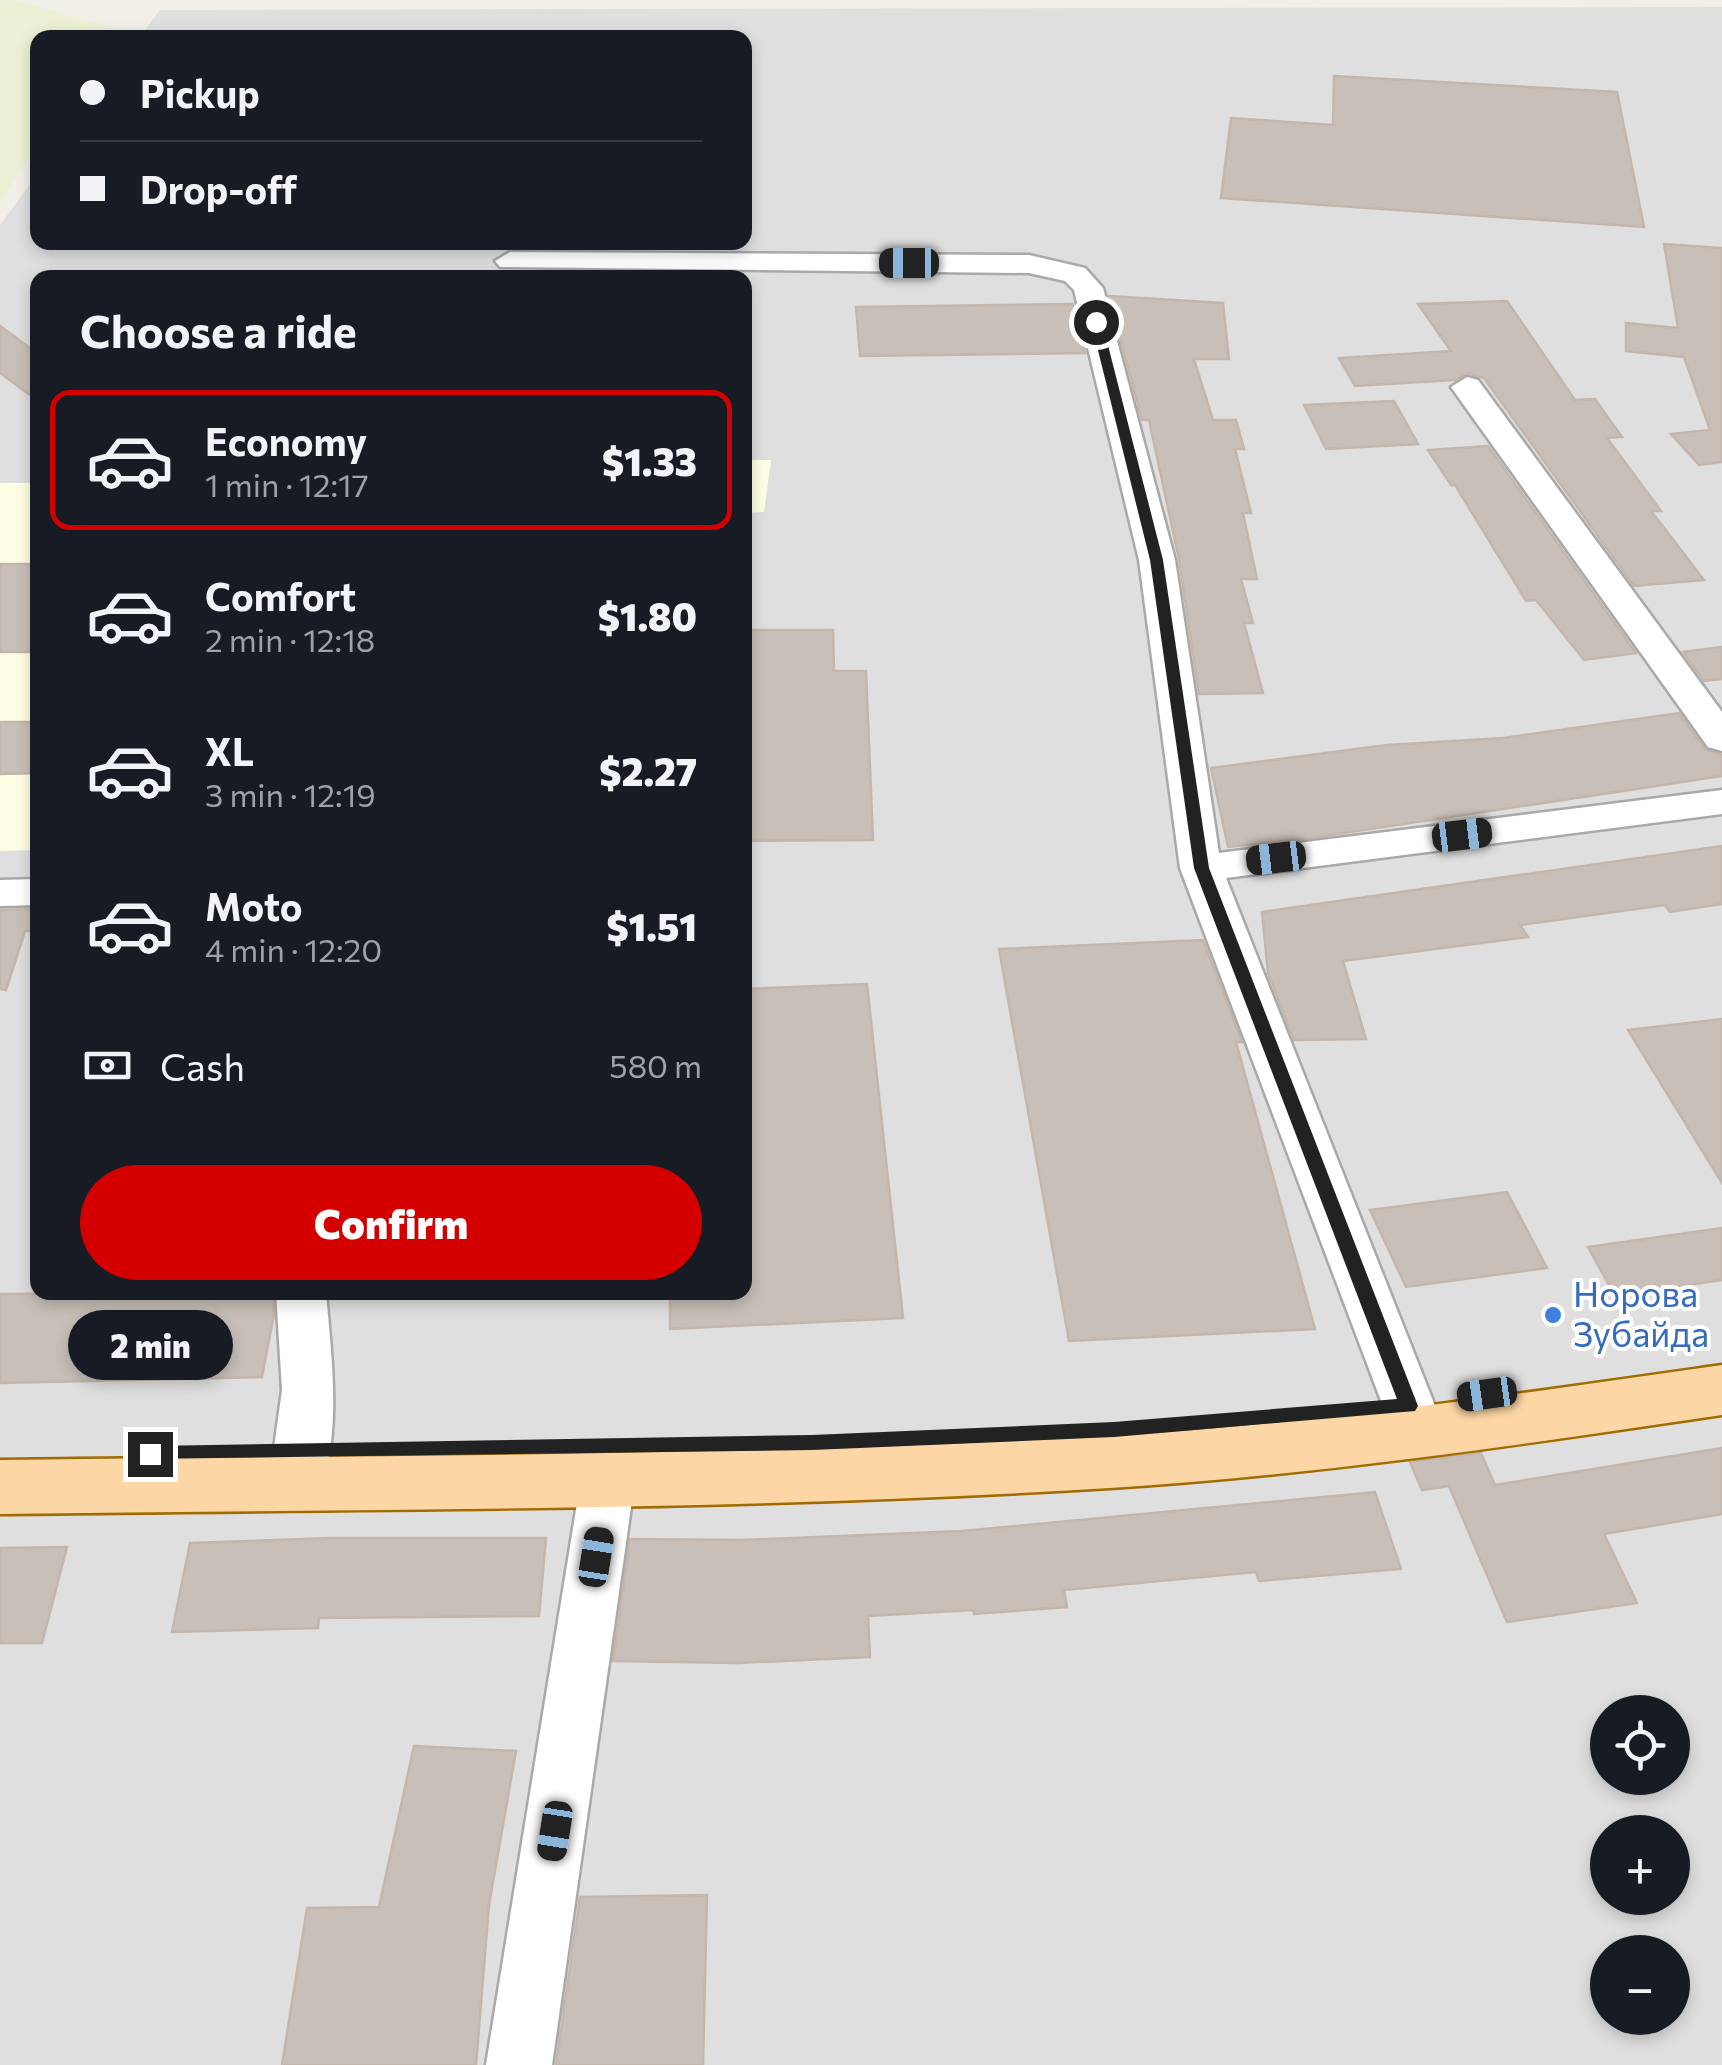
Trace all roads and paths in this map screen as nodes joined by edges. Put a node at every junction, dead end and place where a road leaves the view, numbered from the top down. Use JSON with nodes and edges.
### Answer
{"nodes":[{"id":1,"x":510,"y":261,"type":"dead end"},
{"id":2,"x":1467,"y":387,"type":"dead end"},
{"id":3,"x":1722,"y":739,"type":"edge"},
{"id":4,"x":1722,"y":802,"type":"edge"},
{"id":5,"x":1201,"y":868,"type":"junction"},
{"id":6,"x":30,"y":892,"type":"edge"},
{"id":7,"x":0,"y":893,"type":"edge"},
{"id":8,"x":302,"y":1300,"type":"edge"},
{"id":9,"x":1722,"y":1359,"type":"edge"},
{"id":10,"x":1722,"y":1390,"type":"edge"},
{"id":11,"x":1409,"y":1406,"type":"junction"},
{"id":12,"x":0,"y":1455,"type":"edge"},
{"id":13,"x":298,"y":1468,"type":"junction"},
{"id":14,"x":608,"y":1479,"type":"junction"},
{"id":15,"x":0,"y":1487,"type":"edge"},
{"id":16,"x":520,"y":2065,"type":"edge"}],
"edges":[{"from":1,"to":5,"type":"street"},
{"from":2,"to":3,"type":"street"},
{"from":4,"to":5,"type":"street"},
{"from":5,"to":11,"type":"street"},
{"from":6,"to":7,"type":"street"},
{"from":8,"to":13,"type":"street"},
{"from":9,"to":11,"type":"main road"},
{"from":10,"to":14,"type":"main road"},
{"from":11,"to":13,"type":"main road"},
{"from":12,"to":13,"type":"main road"},
{"from":13,"to":14,"type":"main road"},
{"from":13,"to":15,"type":"main road"},
{"from":14,"to":16,"type":"street"}]}
